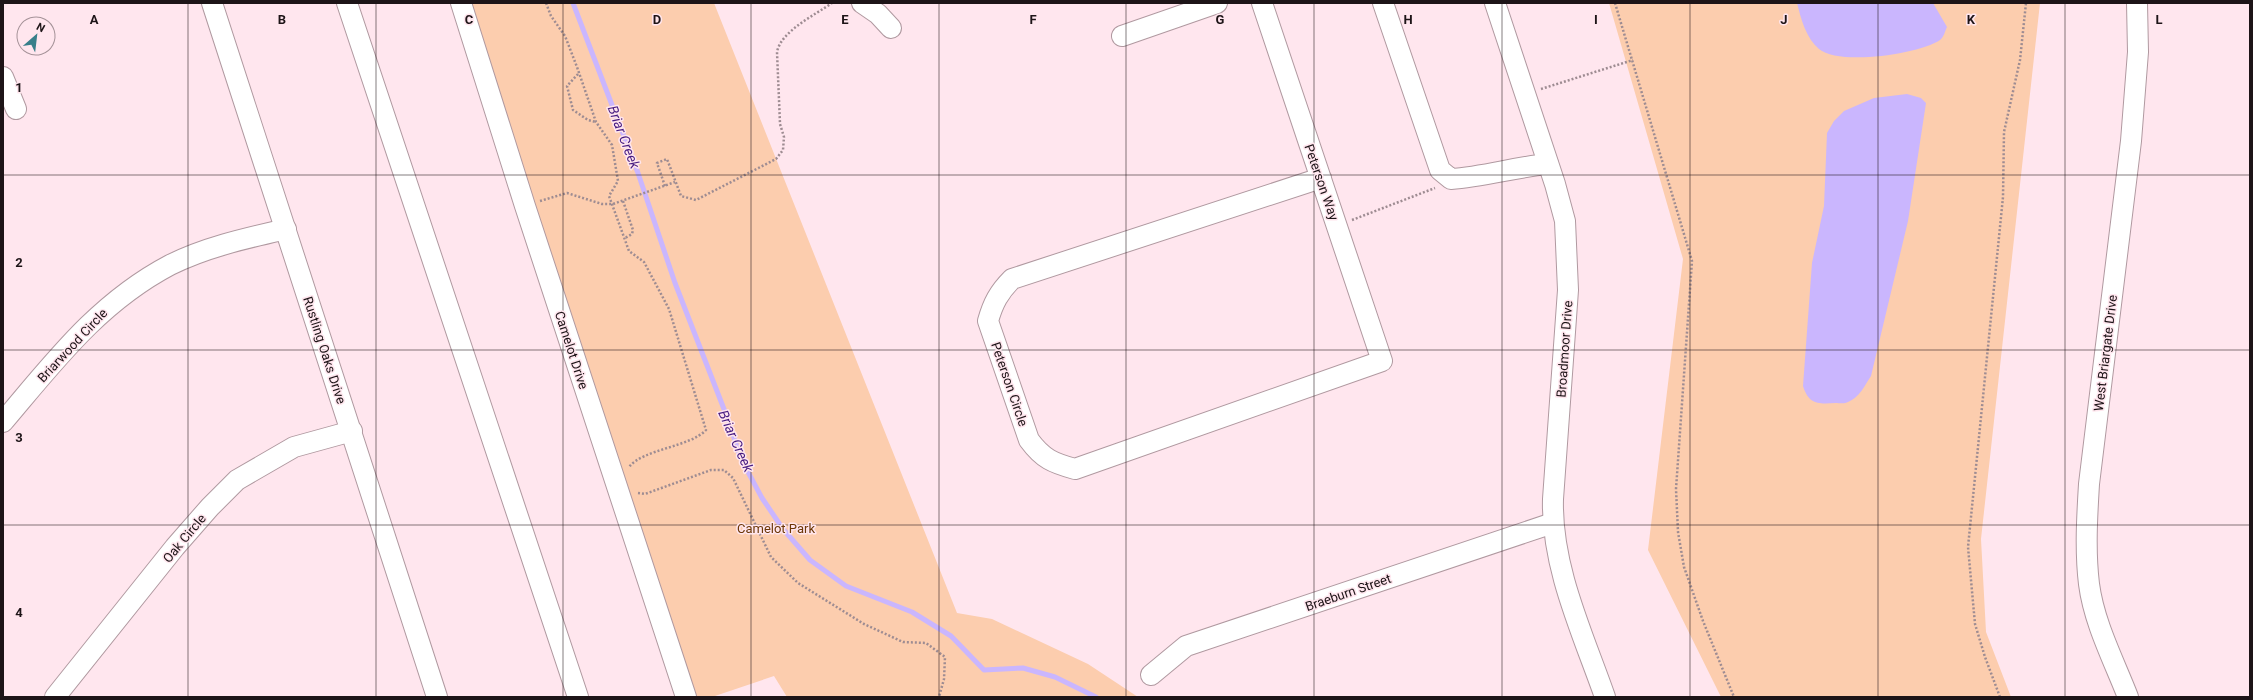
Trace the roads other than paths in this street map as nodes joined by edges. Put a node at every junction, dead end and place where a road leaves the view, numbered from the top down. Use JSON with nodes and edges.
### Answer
{"nodes":[{"id":1,"x":212,"y":3,"type":"edge"},
{"id":2,"x":347,"y":3,"type":"edge"},
{"id":3,"x":461,"y":3,"type":"edge"},
{"id":4,"x":862,"y":3,"type":"edge"},
{"id":5,"x":1217,"y":3,"type":"edge"},
{"id":6,"x":1262,"y":3,"type":"edge"},
{"id":7,"x":1383,"y":3,"type":"edge"},
{"id":8,"x":1495,"y":3,"type":"edge"},
{"id":9,"x":2137,"y":3,"type":"edge"},
{"id":10,"x":892,"y":28,"type":"dead end"},
{"id":11,"x":1122,"y":36,"type":"dead end"},
{"id":12,"x":3,"y":77,"type":"edge"},
{"id":13,"x":16,"y":109,"type":"dead end"},
{"id":14,"x":1548,"y":164,"type":"junction"},
{"id":15,"x":1321,"y":178,"type":"junction"},
{"id":16,"x":286,"y":229,"type":"junction"},
{"id":17,"x":1382,"y":361,"type":"joint"},
{"id":18,"x":3,"y":422,"type":"edge"},
{"id":19,"x":352,"y":431,"type":"junction"},
{"id":20,"x":1553,"y":523,"type":"junction"},
{"id":21,"x":1151,"y":675,"type":"dead end"},
{"id":22,"x":55,"y":697,"type":"edge"},
{"id":23,"x":437,"y":697,"type":"edge"},
{"id":24,"x":578,"y":697,"type":"edge"},
{"id":25,"x":686,"y":697,"type":"edge"},
{"id":26,"x":1605,"y":697,"type":"edge"},
{"id":27,"x":2128,"y":697,"type":"edge"}],
"edges":[{"from":1,"to":16,"type":"street","name":"Rustling Oaks Drive"},
{"from":2,"to":24,"type":"street"},
{"from":3,"to":25,"type":"street","name":"Camelot Drive"},
{"from":4,"to":10,"type":"street"},
{"from":5,"to":11,"type":"street"},
{"from":6,"to":15,"type":"street","name":"Peterson Way"},
{"from":7,"to":14,"type":"street"},
{"from":8,"to":14,"type":"street","name":"Broadmoor Drive"},
{"from":9,"to":27,"type":"street","name":"West Briargate Drive"},
{"from":12,"to":13,"type":"street"},
{"from":14,"to":20,"type":"street","name":"Broadmoor Drive"},
{"from":15,"to":17,"type":"street","name":"Peterson Way"},
{"from":15,"to":17,"type":"street","name":"Peterson Circle"},
{"from":16,"to":18,"type":"street","name":"Briarwood Circle"},
{"from":16,"to":19,"type":"street","name":"Rustling Oaks Drive"},
{"from":19,"to":22,"type":"street","name":"Oak Circle"},
{"from":19,"to":23,"type":"street","name":"Rustling Oaks Drive"},
{"from":20,"to":21,"type":"street","name":"Braeburn Street"},
{"from":20,"to":26,"type":"street","name":"Broadmoor Drive"}]}
